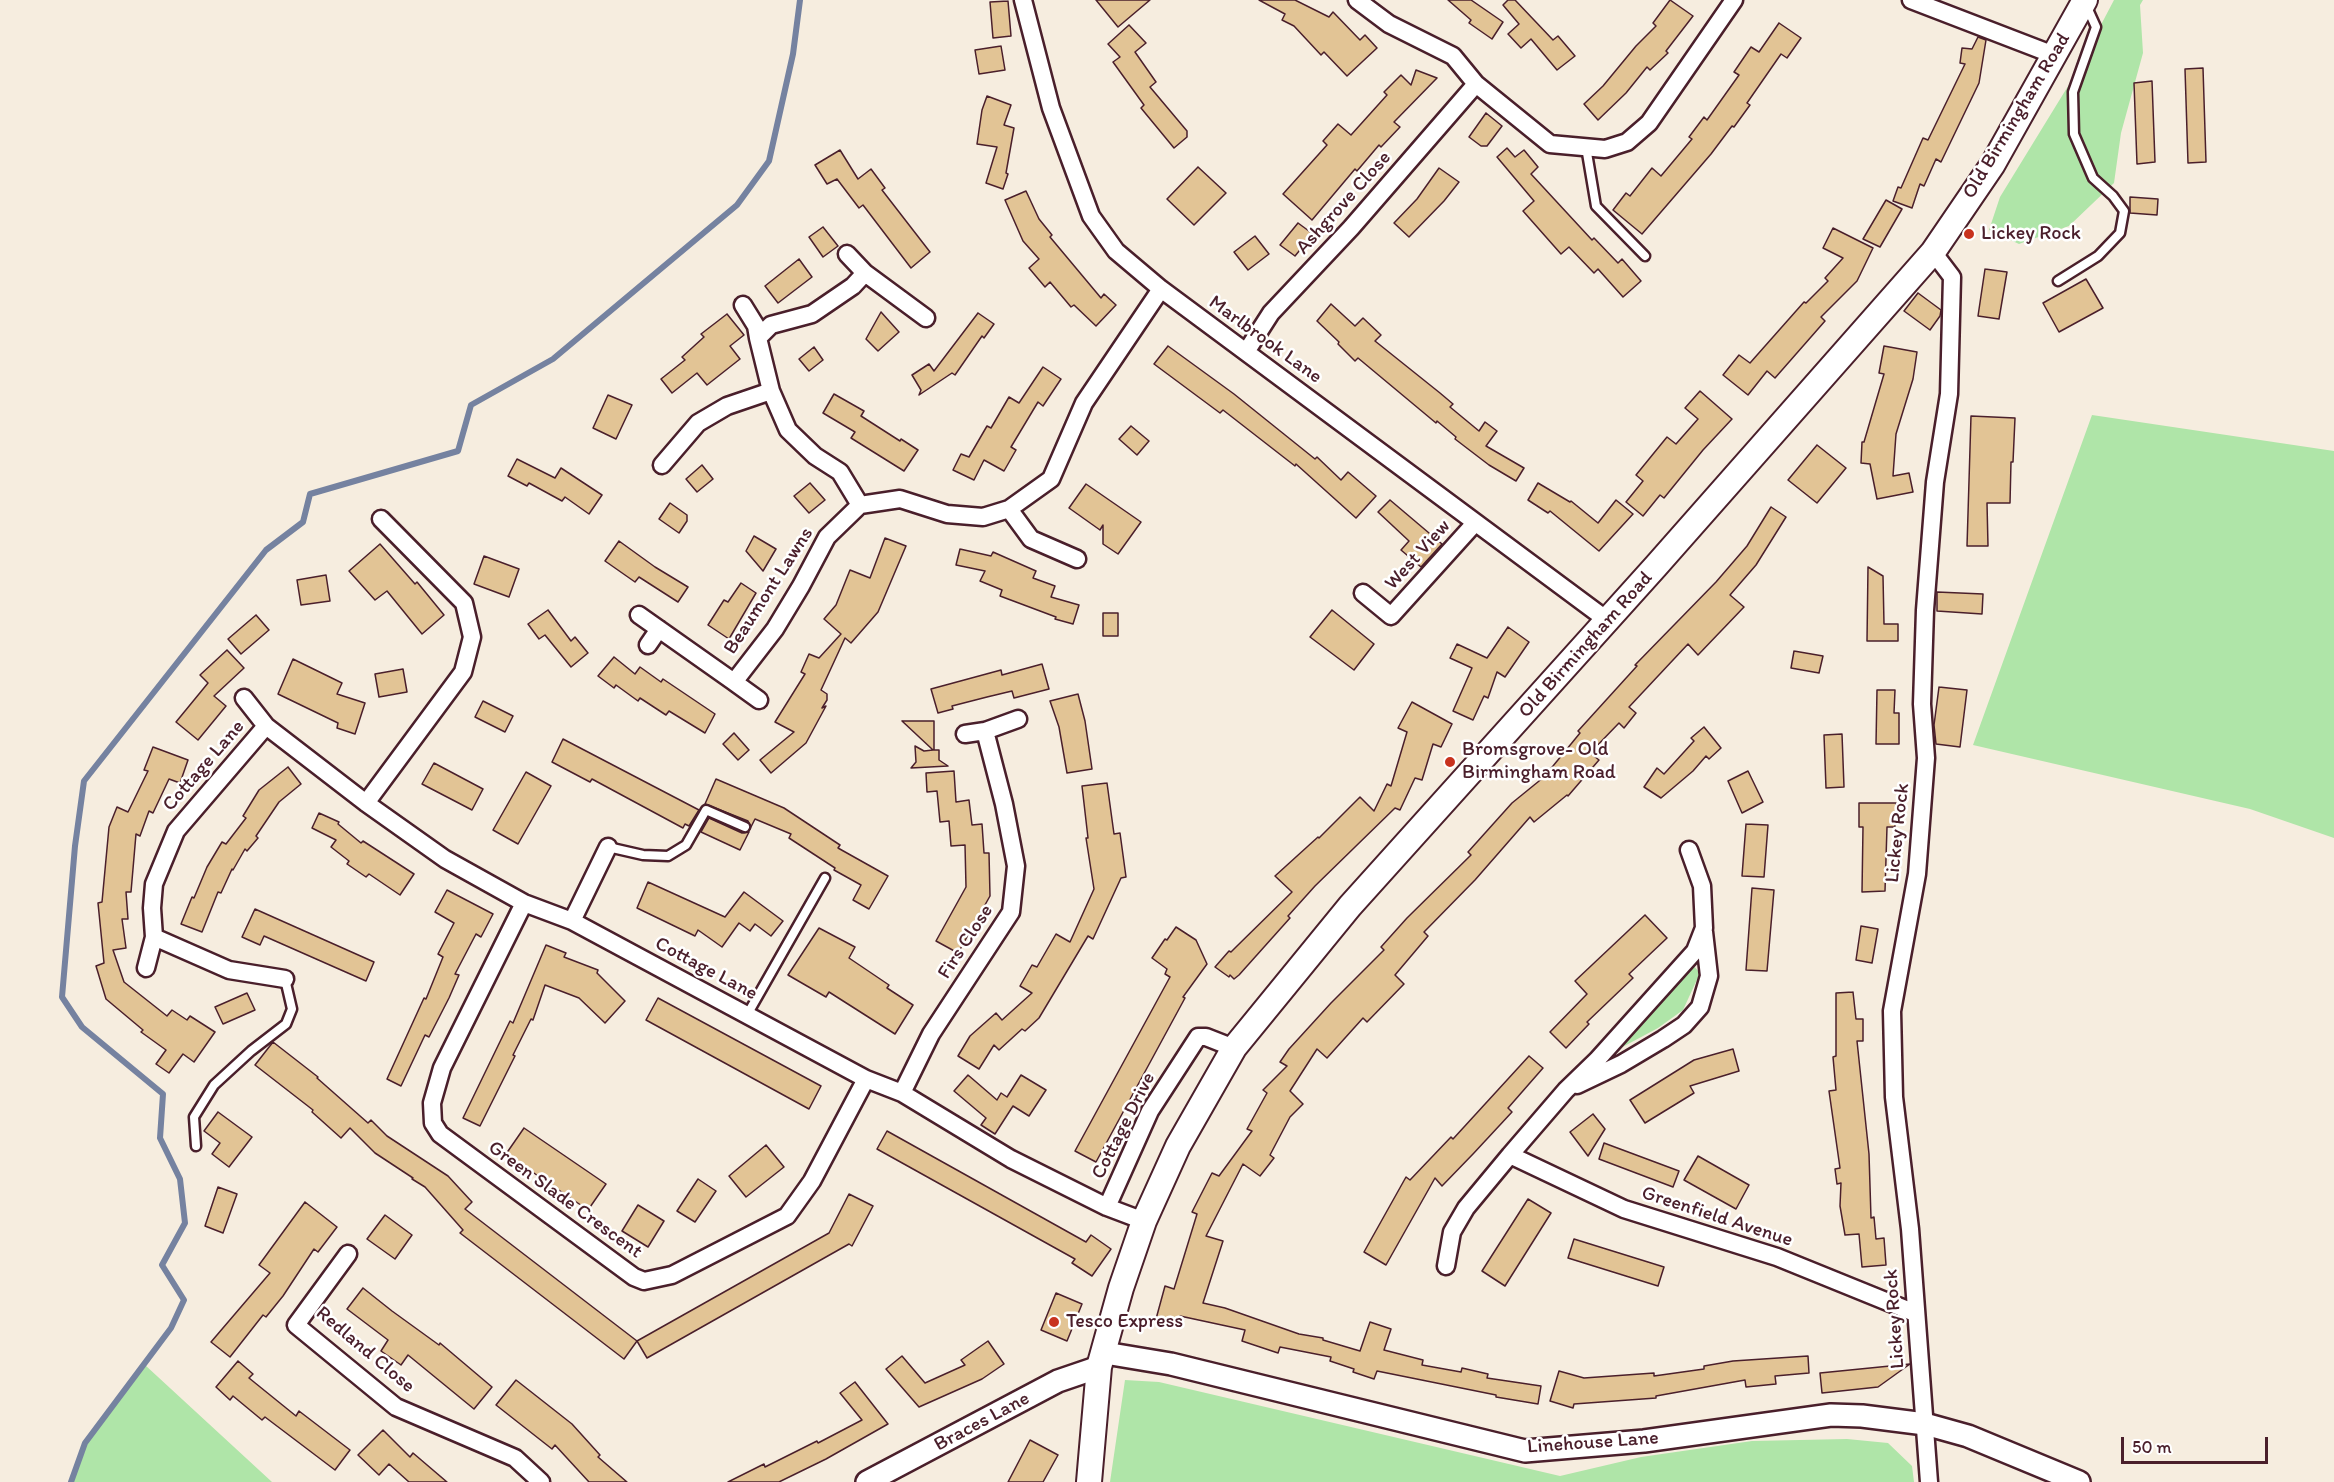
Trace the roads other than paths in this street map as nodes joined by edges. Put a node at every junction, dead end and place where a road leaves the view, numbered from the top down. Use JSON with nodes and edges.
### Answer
{"nodes":[{"id":1,"x":1023,"y":0,"type":"edge"},
{"id":2,"x":1357,"y":0,"type":"edge"},
{"id":3,"x":1734,"y":0,"type":"edge"},
{"id":4,"x":1911,"y":0,"type":"edge"},
{"id":5,"x":2085,"y":1,"type":"edge"},
{"id":6,"x":2054,"y":55,"type":"junction"},
{"id":7,"x":1476,"y":84,"type":"junction"},
{"id":8,"x":1586,"y":147,"type":"junction"},
{"id":9,"x":1932,"y":252,"type":"junction"},
{"id":10,"x":847,"y":254,"type":"dead end"},
{"id":11,"x":1646,"y":256,"type":"dead end"},
{"id":12,"x":865,"y":273,"type":"junction"},
{"id":13,"x":2058,"y":281,"type":"dead end"},
{"id":14,"x":1161,"y":289,"type":"junction"},
{"id":15,"x":743,"y":305,"type":"dead end"},
{"id":16,"x":926,"y":318,"type":"dead end"},
{"id":17,"x":758,"y":338,"type":"junction"},
{"id":18,"x":1246,"y":352,"type":"junction"},
{"id":19,"x":771,"y":391,"type":"junction"},
{"id":20,"x":662,"y":465,"type":"dead end"},
{"id":21,"x":860,"y":505,"type":"junction"},
{"id":22,"x":1009,"y":509,"type":"junction"},
{"id":23,"x":381,"y":519,"type":"dead end"},
{"id":24,"x":1475,"y":523,"type":"junction"},
{"id":25,"x":1077,"y":559,"type":"dead end"},
{"id":26,"x":1363,"y":593,"type":"dead end"},
{"id":27,"x":639,"y":615,"type":"dead end"},
{"id":28,"x":1607,"y":620,"type":"junction"},
{"id":29,"x":659,"y":629,"type":"junction"},
{"id":30,"x":648,"y":645,"type":"dead end"},
{"id":31,"x":734,"y":682,"type":"junction"},
{"id":32,"x":244,"y":698,"type":"dead end"},
{"id":33,"x":759,"y":700,"type":"dead end"},
{"id":34,"x":1018,"y":719,"type":"dead end"},
{"id":35,"x":266,"y":726,"type":"junction"},
{"id":36,"x":985,"y":731,"type":"junction"},
{"id":37,"x":965,"y":734,"type":"dead end"},
{"id":38,"x":366,"y":803,"type":"junction"},
{"id":39,"x":745,"y":827,"type":"dead end"},
{"id":40,"x":608,"y":847,"type":"joint"},
{"id":41,"x":1689,"y":850,"type":"dead end"},
{"id":42,"x":825,"y":878,"type":"dead end"},
{"id":43,"x":524,"y":903,"type":"junction"},
{"id":44,"x":572,"y":921,"type":"junction"},
{"id":45,"x":1704,"y":928,"type":"junction"},
{"id":46,"x":154,"y":937,"type":"junction"},
{"id":47,"x":146,"y":968,"type":"dead end"},
{"id":48,"x":285,"y":979,"type":"joint"},
{"id":49,"x":747,"y":1015,"type":"junction"},
{"id":50,"x":1234,"y":1048,"type":"junction"},
{"id":51,"x":866,"y":1079,"type":"junction"},
{"id":52,"x":1566,"y":1090,"type":"junction"},
{"id":53,"x":902,"y":1093,"type":"junction"},
{"id":54,"x":196,"y":1146,"type":"dead end"},
{"id":55,"x":1510,"y":1155,"type":"junction"},
{"id":56,"x":1107,"y":1207,"type":"junction"},
{"id":57,"x":1144,"y":1221,"type":"junction"},
{"id":58,"x":348,"y":1254,"type":"dead end"},
{"id":59,"x":1446,"y":1266,"type":"dead end"},
{"id":60,"x":1915,"y":1313,"type":"junction"},
{"id":61,"x":1102,"y":1360,"type":"junction"},
{"id":62,"x":1925,"y":1424,"type":"junction"},
{"id":63,"x":541,"y":1482,"type":"edge"},
{"id":64,"x":867,"y":1482,"type":"edge"},
{"id":65,"x":1089,"y":1482,"type":"edge"},
{"id":66,"x":1929,"y":1482,"type":"edge"},
{"id":67,"x":2079,"y":1482,"type":"edge"}],
"edges":[{"from":1,"to":14,"type":"street","name":"Marlbrook Lane"},
{"from":2,"to":7,"type":"street"},
{"from":3,"to":8,"type":"street"},
{"from":4,"to":6,"type":"street"},
{"from":5,"to":6,"type":"main road","name":"Old Birmingham Road"},
{"from":5,"to":13,"type":"lane"},
{"from":6,"to":9,"type":"main road","name":"Old Birmingham Road"},
{"from":7,"to":8,"type":"street"},
{"from":7,"to":18,"type":"street","name":"Ashgrove Close"},
{"from":8,"to":11,"type":"lane"},
{"from":9,"to":28,"type":"main road","name":"Old Birmingham Road"},
{"from":9,"to":60,"type":"street","name":"Lickey Rock"},
{"from":10,"to":12,"type":"street"},
{"from":12,"to":16,"type":"street"},
{"from":12,"to":17,"type":"street"},
{"from":14,"to":18,"type":"street","name":"Marlbrook Lane"},
{"from":14,"to":22,"type":"street"},
{"from":15,"to":17,"type":"street"},
{"from":17,"to":19,"type":"street"},
{"from":18,"to":24,"type":"street","name":"Marlbrook Lane"},
{"from":19,"to":20,"type":"street"},
{"from":19,"to":21,"type":"street"},
{"from":21,"to":22,"type":"street"},
{"from":21,"to":31,"type":"street","name":"Beaumont Lawns"},
{"from":22,"to":25,"type":"street"},
{"from":23,"to":38,"type":"street"},
{"from":24,"to":26,"type":"street","name":"West View"},
{"from":24,"to":28,"type":"street","name":"Marlbrook Lane"},
{"from":27,"to":29,"type":"street","name":"Beaumont Lawns"},
{"from":28,"to":50,"type":"main road","name":"Old Birmingham Road"},
{"from":29,"to":30,"type":"street"},
{"from":29,"to":31,"type":"street","name":"Beaumont Lawns"},
{"from":31,"to":33,"type":"street","name":"Beaumont Lawns"},
{"from":32,"to":35,"type":"street","name":"Cottage Lane"},
{"from":34,"to":36,"type":"street"},
{"from":35,"to":38,"type":"street","name":"Cottage Lane"},
{"from":35,"to":46,"type":"street","name":"Cottage Lane"},
{"from":36,"to":37,"type":"street"},
{"from":36,"to":53,"type":"street","name":"Firs Close"},
{"from":38,"to":43,"type":"street","name":"Cottage Lane"},
{"from":39,"to":40,"type":"lane"},
{"from":40,"to":44,"type":"street"},
{"from":41,"to":45,"type":"street"},
{"from":42,"to":49,"type":"lane"},
{"from":43,"to":44,"type":"street","name":"Cottage Lane"},
{"from":43,"to":51,"type":"street","name":"Green Slade Crescent"},
{"from":44,"to":49,"type":"street","name":"Cottage Lane"},
{"from":45,"to":52,"type":"street"},
{"from":45,"to":52,"type":"street"},
{"from":46,"to":47,"type":"street","name":"Cottage Lane"},
{"from":46,"to":48,"type":"street"},
{"from":48,"to":54,"type":"lane"},
{"from":49,"to":51,"type":"street","name":"Cottage Lane"},
{"from":50,"to":56,"type":"street","name":"Cottage Drive"},
{"from":50,"to":57,"type":"main road","name":"Old Birmingham Road"},
{"from":51,"to":53,"type":"street","name":"Cottage Lane"},
{"from":52,"to":55,"type":"street"},
{"from":53,"to":56,"type":"street","name":"Cottage Lane"},
{"from":55,"to":59,"type":"street"},
{"from":55,"to":60,"type":"street","name":"Greenfield Avenue"},
{"from":56,"to":57,"type":"street","name":"Cottage Lane"},
{"from":57,"to":61,"type":"main road","name":"Old Birmingham Road"},
{"from":58,"to":63,"type":"street","name":"Redland Close"},
{"from":60,"to":62,"type":"street","name":"Lickey Rock"},
{"from":61,"to":62,"type":"street","name":"Linehouse Lane"},
{"from":61,"to":64,"type":"street","name":"Braces Lane"},
{"from":61,"to":65,"type":"main road","name":"Old Birmingham Road"},
{"from":62,"to":66,"type":"street","name":"Lickey Rock"},
{"from":62,"to":67,"type":"street","name":"Linehouse Lane"}]}
